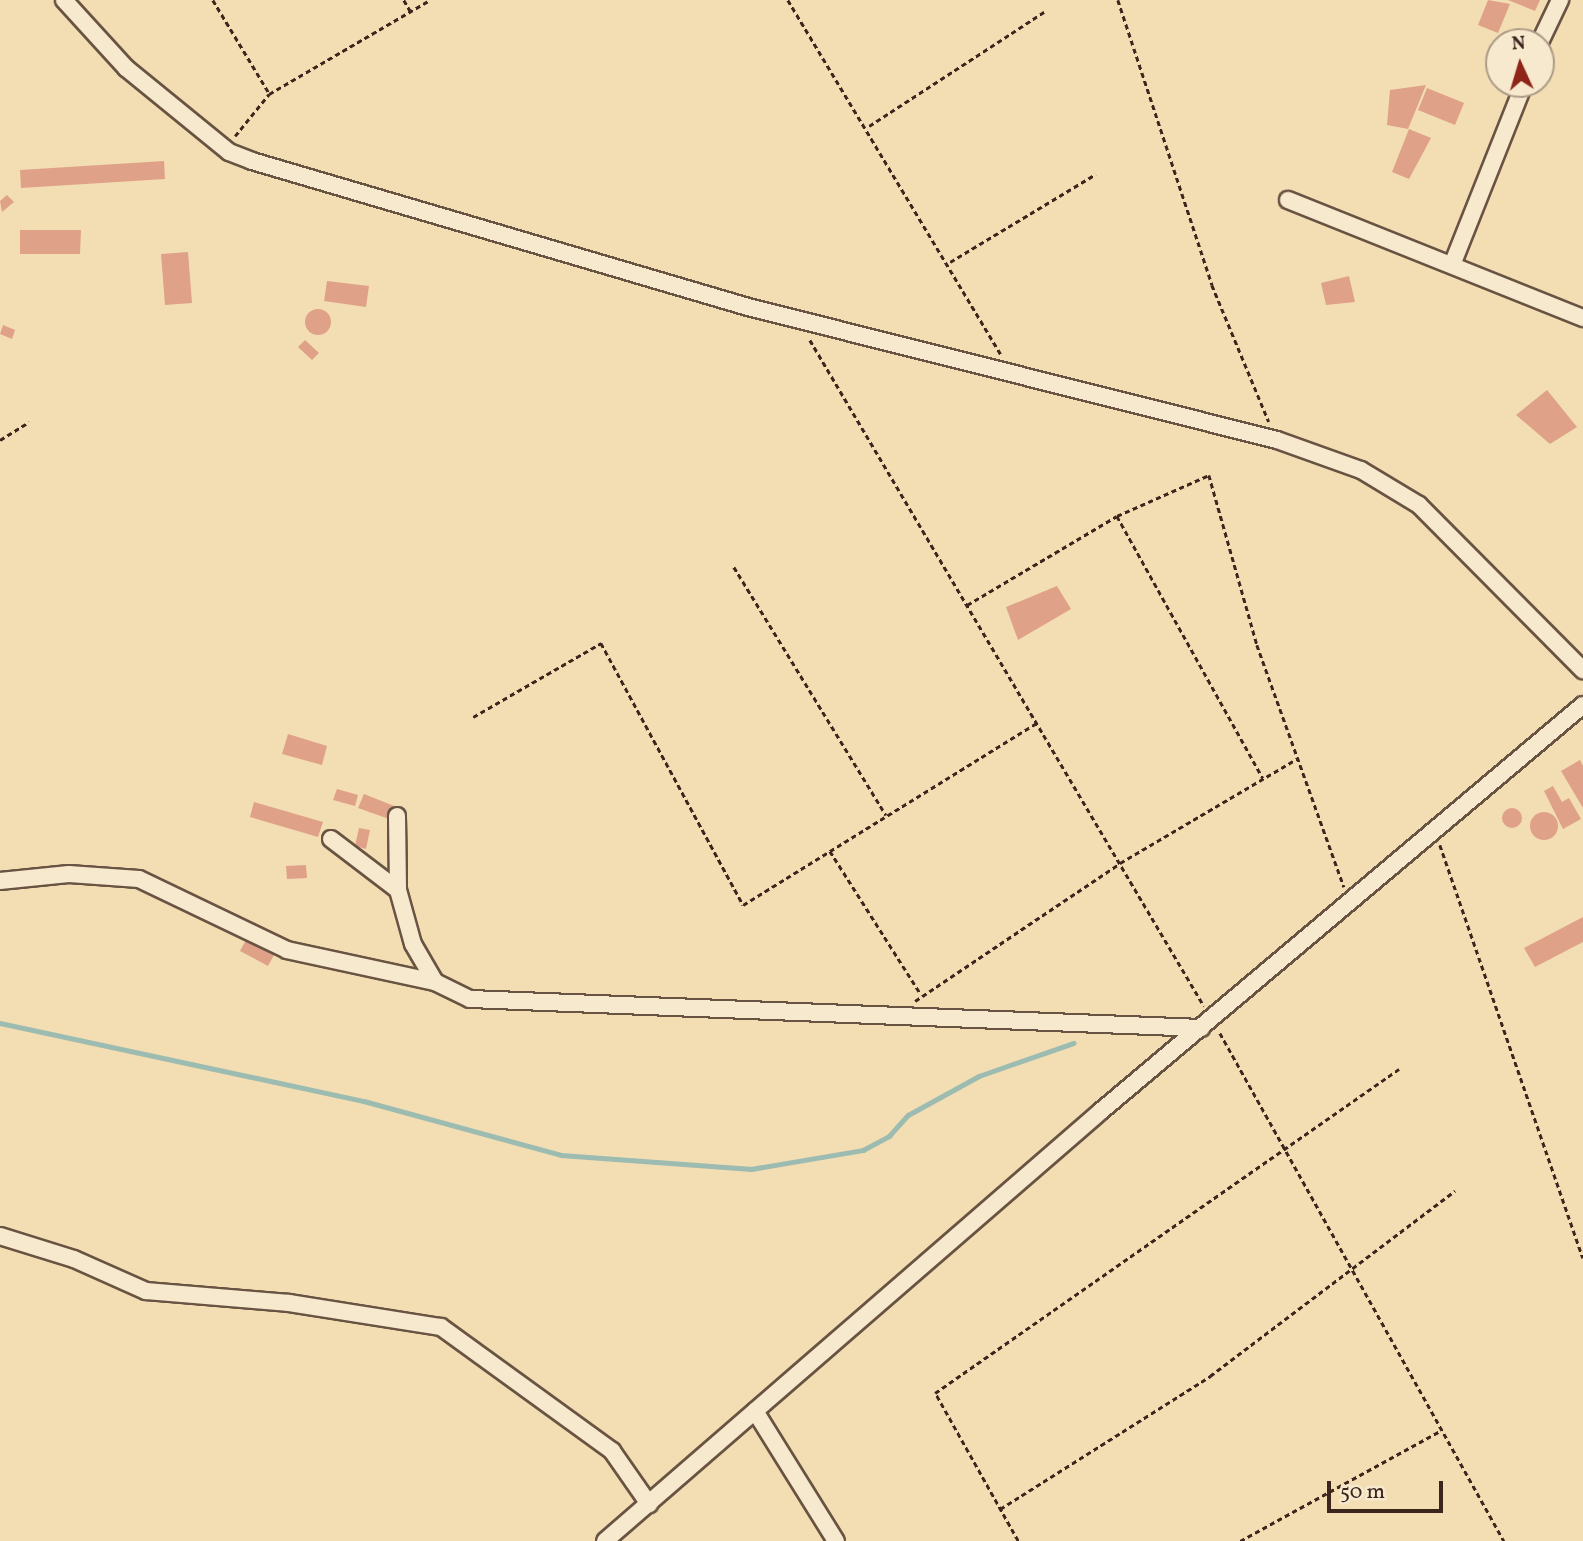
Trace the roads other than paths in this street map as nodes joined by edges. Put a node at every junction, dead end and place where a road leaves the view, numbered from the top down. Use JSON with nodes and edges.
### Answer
{"nodes":[{"id":1,"x":64,"y":0,"type":"edge"},
{"id":2,"x":1560,"y":0,"type":"edge"},
{"id":3,"x":1547,"y":28,"type":"edge"},
{"id":4,"x":1518,"y":98,"type":"edge"},
{"id":5,"x":1288,"y":200,"type":"dead end"},
{"id":6,"x":1452,"y":265,"type":"junction"},
{"id":7,"x":1583,"y":318,"type":"edge"},
{"id":8,"x":1583,"y":670,"type":"edge"},
{"id":9,"x":1583,"y":705,"type":"edge"},
{"id":10,"x":397,"y":816,"type":"dead end"},
{"id":11,"x":331,"y":839,"type":"dead end"},
{"id":12,"x":0,"y":881,"type":"edge"},
{"id":13,"x":398,"y":890,"type":"junction"},
{"id":14,"x":435,"y":982,"type":"junction"},
{"id":15,"x":1207,"y":1023,"type":"junction"},
{"id":16,"x":0,"y":1236,"type":"edge"},
{"id":17,"x":755,"y":1411,"type":"junction"},
{"id":18,"x":649,"y":1504,"type":"junction"},
{"id":19,"x":606,"y":1541,"type":"edge"},
{"id":20,"x":836,"y":1541,"type":"edge"}],
"edges":[{"from":1,"to":8,"type":"street"},
{"from":2,"to":3,"type":"street"},
{"from":4,"to":6,"type":"street"},
{"from":5,"to":6,"type":"street"},
{"from":6,"to":7,"type":"street"},
{"from":9,"to":15,"type":"street"},
{"from":10,"to":13,"type":"street"},
{"from":11,"to":13,"type":"street"},
{"from":12,"to":14,"type":"street"},
{"from":13,"to":14,"type":"street"},
{"from":14,"to":15,"type":"street"},
{"from":15,"to":17,"type":"street"},
{"from":16,"to":18,"type":"street"},
{"from":17,"to":18,"type":"street"},
{"from":17,"to":20,"type":"street"},
{"from":18,"to":19,"type":"street"}]}
